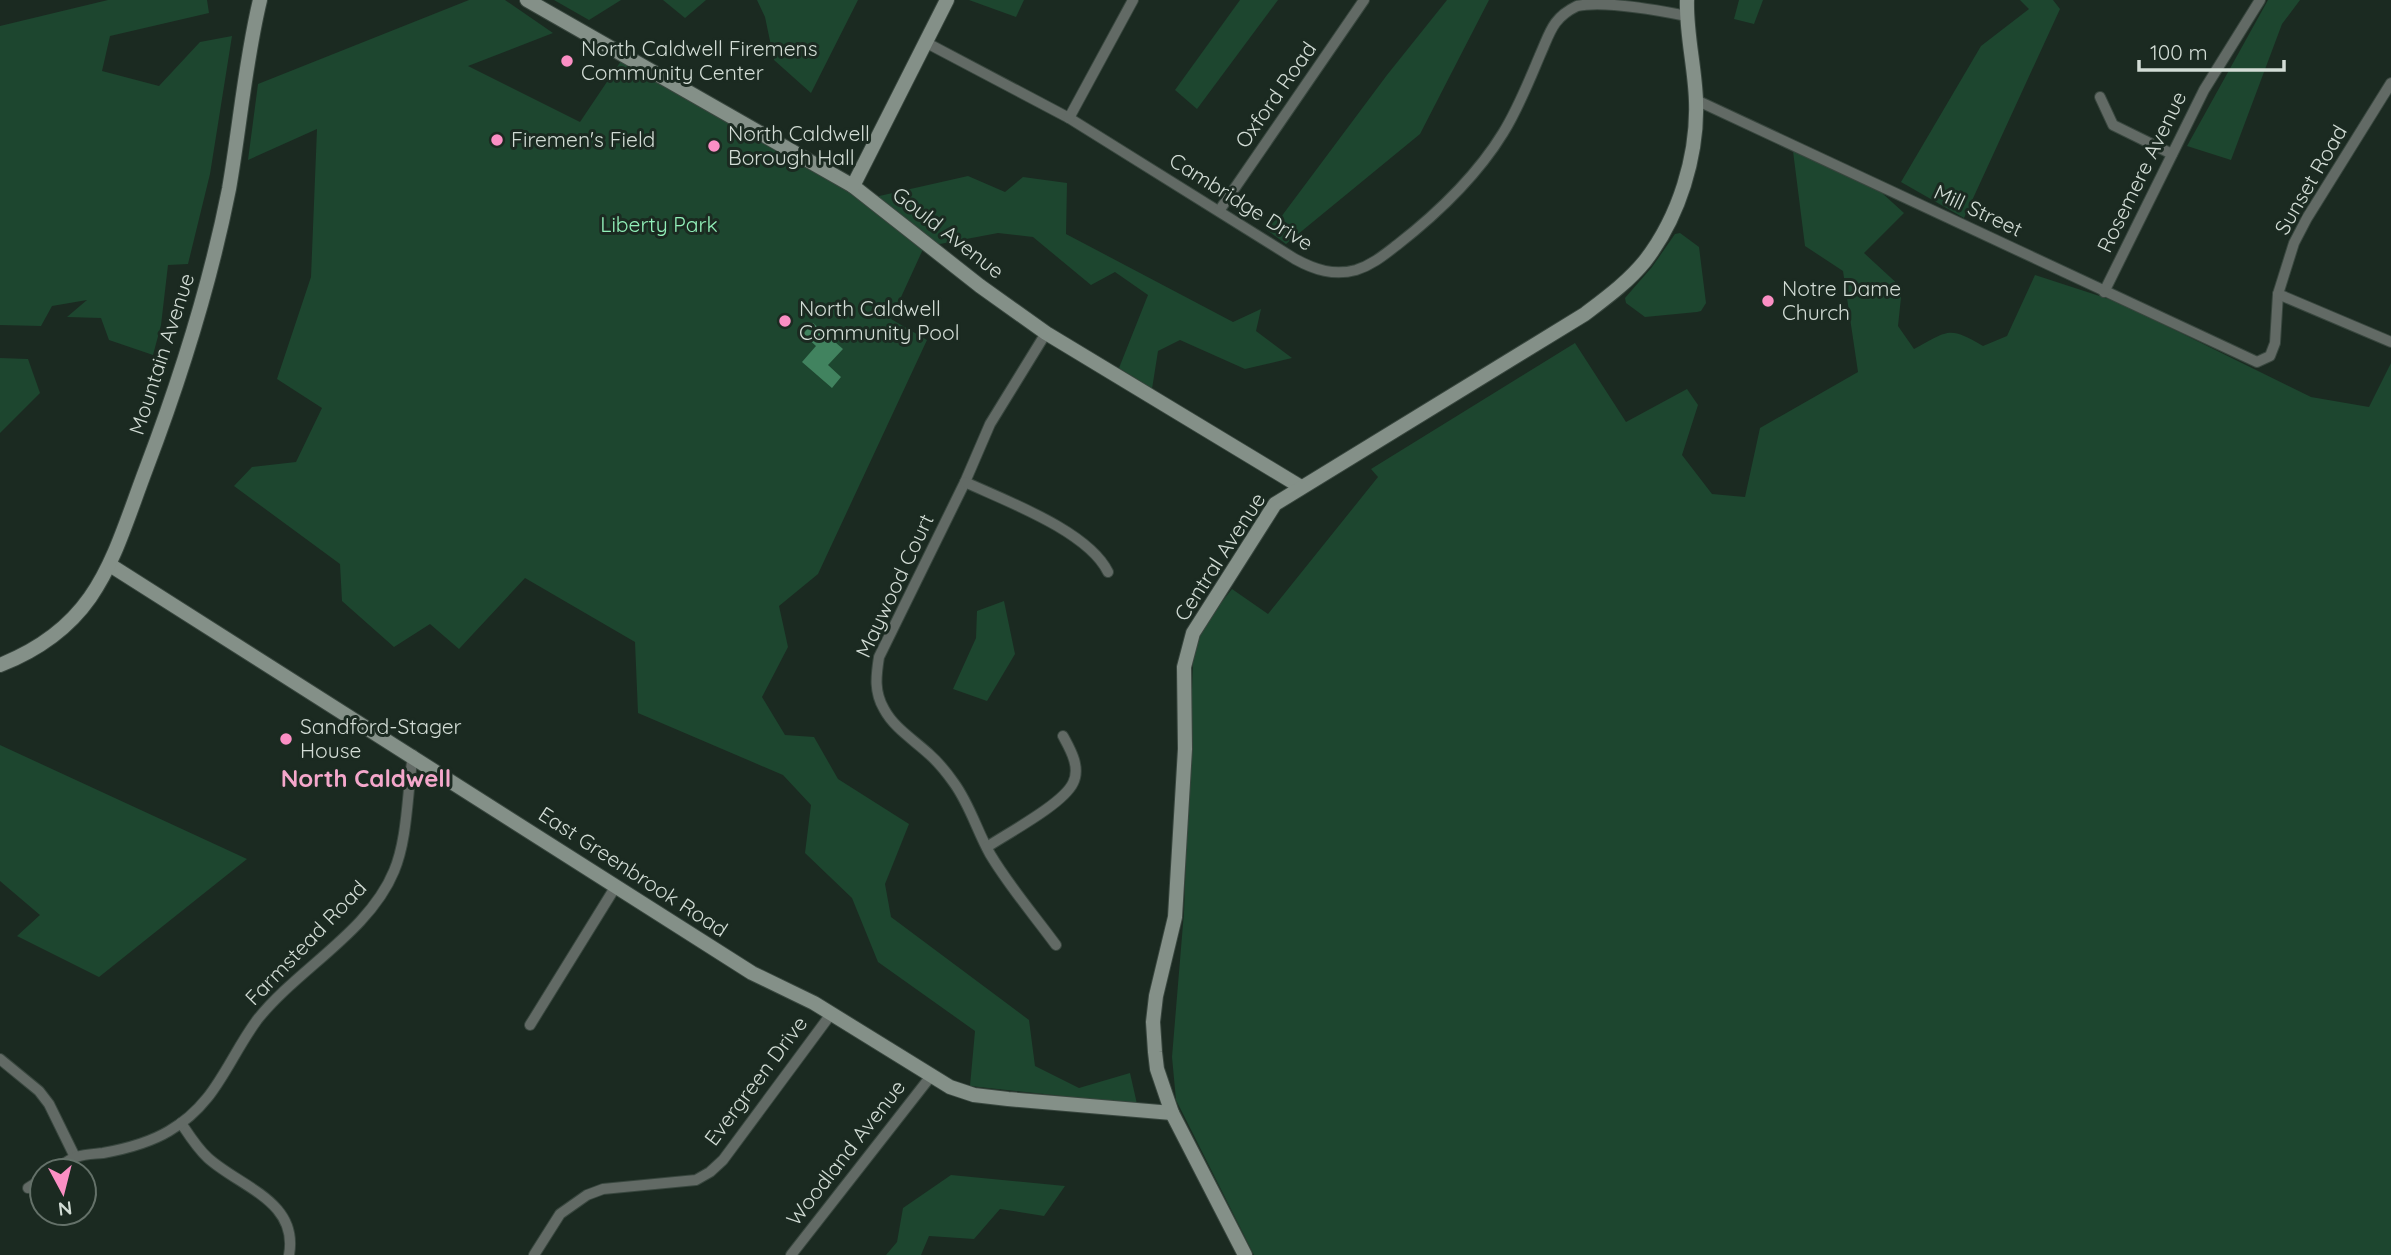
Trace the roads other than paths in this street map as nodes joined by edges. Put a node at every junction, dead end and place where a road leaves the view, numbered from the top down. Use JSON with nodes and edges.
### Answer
{"nodes":[{"id":1,"x":260,"y":0,"type":"edge"},
{"id":2,"x":527,"y":0,"type":"edge"},
{"id":3,"x":947,"y":0,"type":"edge"},
{"id":4,"x":1133,"y":0,"type":"edge"},
{"id":5,"x":1364,"y":0,"type":"edge"},
{"id":6,"x":1687,"y":0,"type":"edge"},
{"id":7,"x":2260,"y":0,"type":"edge"},
{"id":8,"x":1687,"y":16,"type":"junction"},
{"id":9,"x":925,"y":42,"type":"junction"},
{"id":10,"x":2391,"y":83,"type":"edge"},
{"id":11,"x":2100,"y":97,"type":"dead end"},
{"id":12,"x":1696,"y":100,"type":"junction"},
{"id":13,"x":1069,"y":118,"type":"junction"},
{"id":14,"x":2172,"y":154,"type":"junction"},
{"id":15,"x":853,"y":186,"type":"junction"},
{"id":16,"x":1219,"y":211,"type":"junction"},
{"id":17,"x":2104,"y":292,"type":"junction"},
{"id":18,"x":2278,"y":294,"type":"junction"},
{"id":19,"x":1046,"y":333,"type":"junction"},
{"id":20,"x":2391,"y":341,"type":"edge"},
{"id":21,"x":2244,"y":356,"type":"joint"},
{"id":22,"x":965,"y":482,"type":"junction"},
{"id":23,"x":1301,"y":487,"type":"junction"},
{"id":24,"x":110,"y":565,"type":"junction"},
{"id":25,"x":1108,"y":572,"type":"dead end"},
{"id":26,"x":0,"y":665,"type":"edge"},
{"id":27,"x":1063,"y":736,"type":"dead end"},
{"id":28,"x":413,"y":755,"type":"junction"},
{"id":29,"x":987,"y":848,"type":"junction"},
{"id":30,"x":616,"y":886,"type":"junction"},
{"id":31,"x":1056,"y":945,"type":"dead end"},
{"id":32,"x":831,"y":1014,"type":"junction"},
{"id":33,"x":530,"y":1025,"type":"dead end"},
{"id":34,"x":0,"y":1059,"type":"edge"},
{"id":35,"x":931,"y":1076,"type":"junction"},
{"id":36,"x":1172,"y":1113,"type":"junction"},
{"id":37,"x":181,"y":1123,"type":"junction"},
{"id":38,"x":75,"y":1157,"type":"joint"},
{"id":39,"x":289,"y":1255,"type":"edge"},
{"id":40,"x":534,"y":1255,"type":"edge"},
{"id":41,"x":791,"y":1255,"type":"edge"},
{"id":42,"x":1245,"y":1255,"type":"edge"}],
"edges":[{"from":1,"to":24,"type":"street","name":"Mountain Avenue"},
{"from":2,"to":15,"type":"street","name":"Gould Avenue"},
{"from":3,"to":9,"type":"street"},
{"from":4,"to":13,"type":"street"},
{"from":5,"to":16,"type":"street","name":"Oxford Road"},
{"from":6,"to":8,"type":"street","name":"Central Avenue"},
{"from":7,"to":14,"type":"street","name":"Rosemere Avenue"},
{"from":8,"to":12,"type":"street","name":"Central Avenue"},
{"from":8,"to":16,"type":"street","name":"Cambridge Drive"},
{"from":9,"to":13,"type":"street","name":"Cambridge Drive"},
{"from":9,"to":15,"type":"street"},
{"from":10,"to":18,"type":"street","name":"Sunset Road"},
{"from":11,"to":14,"type":"street"},
{"from":12,"to":17,"type":"street","name":"Mill Street"},
{"from":12,"to":23,"type":"street","name":"Central Avenue"},
{"from":13,"to":16,"type":"street","name":"Cambridge Drive"},
{"from":14,"to":17,"type":"street","name":"Rosemere Avenue"},
{"from":15,"to":19,"type":"street","name":"Gould Avenue"},
{"from":17,"to":21,"type":"street","name":"Mill Street"},
{"from":18,"to":20,"type":"street"},
{"from":18,"to":21,"type":"street","name":"Sunset Road"},
{"from":19,"to":22,"type":"street","name":"Maywood Court"},
{"from":19,"to":23,"type":"street","name":"Gould Avenue"},
{"from":22,"to":25,"type":"street"},
{"from":22,"to":29,"type":"street","name":"Maywood Court"},
{"from":23,"to":36,"type":"street","name":"Central Avenue"},
{"from":24,"to":26,"type":"street","name":"Mountain Avenue"},
{"from":24,"to":28,"type":"street","name":"East Greenbrook Road"},
{"from":27,"to":29,"type":"street"},
{"from":28,"to":30,"type":"street","name":"East Greenbrook Road"},
{"from":28,"to":37,"type":"street","name":"Farmstead Road"},
{"from":29,"to":31,"type":"street","name":"Maywood Court"},
{"from":30,"to":32,"type":"street","name":"East Greenbrook Road"},
{"from":30,"to":33,"type":"street"},
{"from":32,"to":35,"type":"street","name":"East Greenbrook Road"},
{"from":32,"to":40,"type":"street","name":"Evergreen Drive"},
{"from":34,"to":38,"type":"street"},
{"from":35,"to":36,"type":"street","name":"East Greenbrook Road"},
{"from":35,"to":41,"type":"street","name":"Woodland Avenue"},
{"from":36,"to":42,"type":"street","name":"Central Avenue"},
{"from":37,"to":38,"type":"street","name":"Farmstead Road"},
{"from":37,"to":39,"type":"street"}]}
